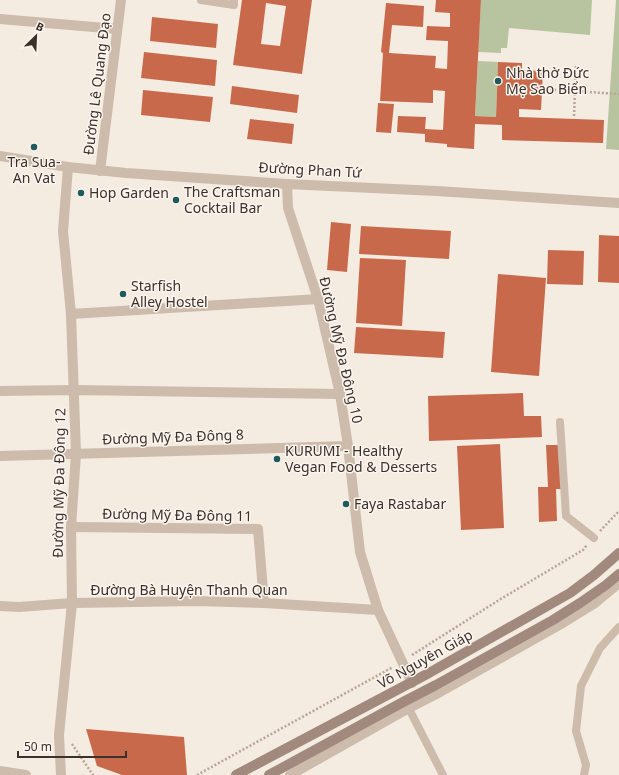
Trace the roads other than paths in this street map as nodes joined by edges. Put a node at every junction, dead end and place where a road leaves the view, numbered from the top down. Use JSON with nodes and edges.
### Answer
{"nodes":[{"id":1,"x":121,"y":0,"type":"edge"},
{"id":2,"x":201,"y":0,"type":"edge"},
{"id":3,"x":234,"y":0,"type":"edge"},
{"id":4,"x":0,"y":19,"type":"edge"},
{"id":5,"x":117,"y":29,"type":"junction"},
{"id":6,"x":0,"y":156,"type":"edge"},
{"id":7,"x":68,"y":167,"type":"junction"},
{"id":8,"x":100,"y":171,"type":"junction"},
{"id":9,"x":287,"y":184,"type":"junction"},
{"id":10,"x":619,"y":203,"type":"edge"},
{"id":11,"x":318,"y":299,"type":"junction"},
{"id":12,"x":72,"y":314,"type":"junction"},
{"id":13,"x":74,"y":390,"type":"junction"},
{"id":14,"x":0,"y":391,"type":"edge"},
{"id":15,"x":340,"y":394,"type":"junction"},
{"id":16,"x":560,"y":422,"type":"dead end"},
{"id":17,"x":348,"y":446,"type":"junction"},
{"id":18,"x":76,"y":454,"type":"junction"},
{"id":19,"x":0,"y":456,"type":"edge"},
{"id":20,"x":71,"y":527,"type":"junction"},
{"id":21,"x":594,"y":538,"type":"road end"},
{"id":22,"x":619,"y":553,"type":"edge"},
{"id":23,"x":619,"y":574,"type":"edge"},
{"id":24,"x":619,"y":583,"type":"edge"},
{"id":25,"x":72,"y":603,"type":"junction"},
{"id":26,"x":264,"y":603,"type":"junction"},
{"id":27,"x":0,"y":606,"type":"edge"},
{"id":28,"x":378,"y":610,"type":"junction"},
{"id":29,"x":619,"y":627,"type":"edge"},
{"id":30,"x":412,"y":682,"type":"junction"},
{"id":31,"x":419,"y":694,"type":"junction"},
{"id":32,"x":407,"y":704,"type":"junction"},
{"id":33,"x":0,"y":771,"type":"edge"},
{"id":34,"x":26,"y":775,"type":"edge"},
{"id":35,"x":61,"y":775,"type":"edge"},
{"id":36,"x":236,"y":775,"type":"edge"},
{"id":37,"x":269,"y":775,"type":"edge"},
{"id":38,"x":290,"y":775,"type":"edge"},
{"id":39,"x":443,"y":775,"type":"edge"},
{"id":40,"x":584,"y":775,"type":"edge"}],
"edges":[{"from":1,"to":5,"type":"street","name":"Đường Lê Quang Đạo"},
{"from":2,"to":3,"type":"lane"},
{"from":4,"to":5,"type":"street"},
{"from":5,"to":8,"type":"street","name":"Đường Lê Quang Đạo"},
{"from":6,"to":7,"type":"street","name":"Đường Phan Tứ"},
{"from":7,"to":8,"type":"street","name":"Đường Phan Tứ"},
{"from":7,"to":12,"type":"street","name":"Đường Mỹ Đa Đông 12"},
{"from":8,"to":9,"type":"street","name":"Đường Phan Tứ"},
{"from":9,"to":10,"type":"street","name":"Đường Phan Tứ"},
{"from":9,"to":11,"type":"street","name":"Đường Mỹ Đa Đông 10"},
{"from":11,"to":12,"type":"street"},
{"from":11,"to":15,"type":"street","name":"Đường Mỹ Đa Đông 10"},
{"from":12,"to":13,"type":"street","name":"Đường Mỹ Đa Đông 12"},
{"from":13,"to":14,"type":"street"},
{"from":13,"to":15,"type":"street"},
{"from":13,"to":18,"type":"street","name":"Đường Mỹ Đa Đông 12"},
{"from":15,"to":17,"type":"street","name":"Đường Mỹ Đa Đông 10"},
{"from":16,"to":21,"type":"lane"},
{"from":17,"to":18,"type":"street","name":"Đường Mỹ Đa Đông 8"},
{"from":17,"to":28,"type":"street","name":"Đường Mỹ Đa Đông 10"},
{"from":18,"to":19,"type":"street","name":"Đường Mỹ Đa Đông 8"},
{"from":18,"to":20,"type":"street","name":"Đường Mỹ Đa Đông 12"},
{"from":20,"to":25,"type":"street","name":"Đường Mỹ Đa Đông 12"},
{"from":20,"to":26,"type":"street","name":"Đường Mỹ Đa Đông 11"},
{"from":22,"to":30,"type":"main road","name":"Võ Nguyên Giáp"},
{"from":23,"to":31,"type":"main road","name":"Võ Nguyên Giáp"},
{"from":24,"to":32,"type":"street"},
{"from":25,"to":26,"type":"street","name":"Đường Bà Huyện Thanh Quan"},
{"from":25,"to":27,"type":"street","name":"Đường Bà Huyện Thanh Quan"},
{"from":25,"to":35,"type":"street","name":"Đường Mỹ Đa Đông 12"},
{"from":26,"to":28,"type":"street","name":"Đường Bà Huyện Thanh Quan"},
{"from":28,"to":30,"type":"street","name":"Đường Mỹ Đa Đông 10"},
{"from":29,"to":40,"type":"lane"},
{"from":30,"to":31,"type":"main road"},
{"from":30,"to":36,"type":"main road","name":"Võ Nguyên Giáp"},
{"from":31,"to":32,"type":"main road","name":"Võ Nguyên Giáp"},
{"from":32,"to":37,"type":"main road","name":"Võ Nguyên Giáp"},
{"from":32,"to":38,"type":"street"},
{"from":32,"to":39,"type":"lane"},
{"from":33,"to":34,"type":"street"}]}
